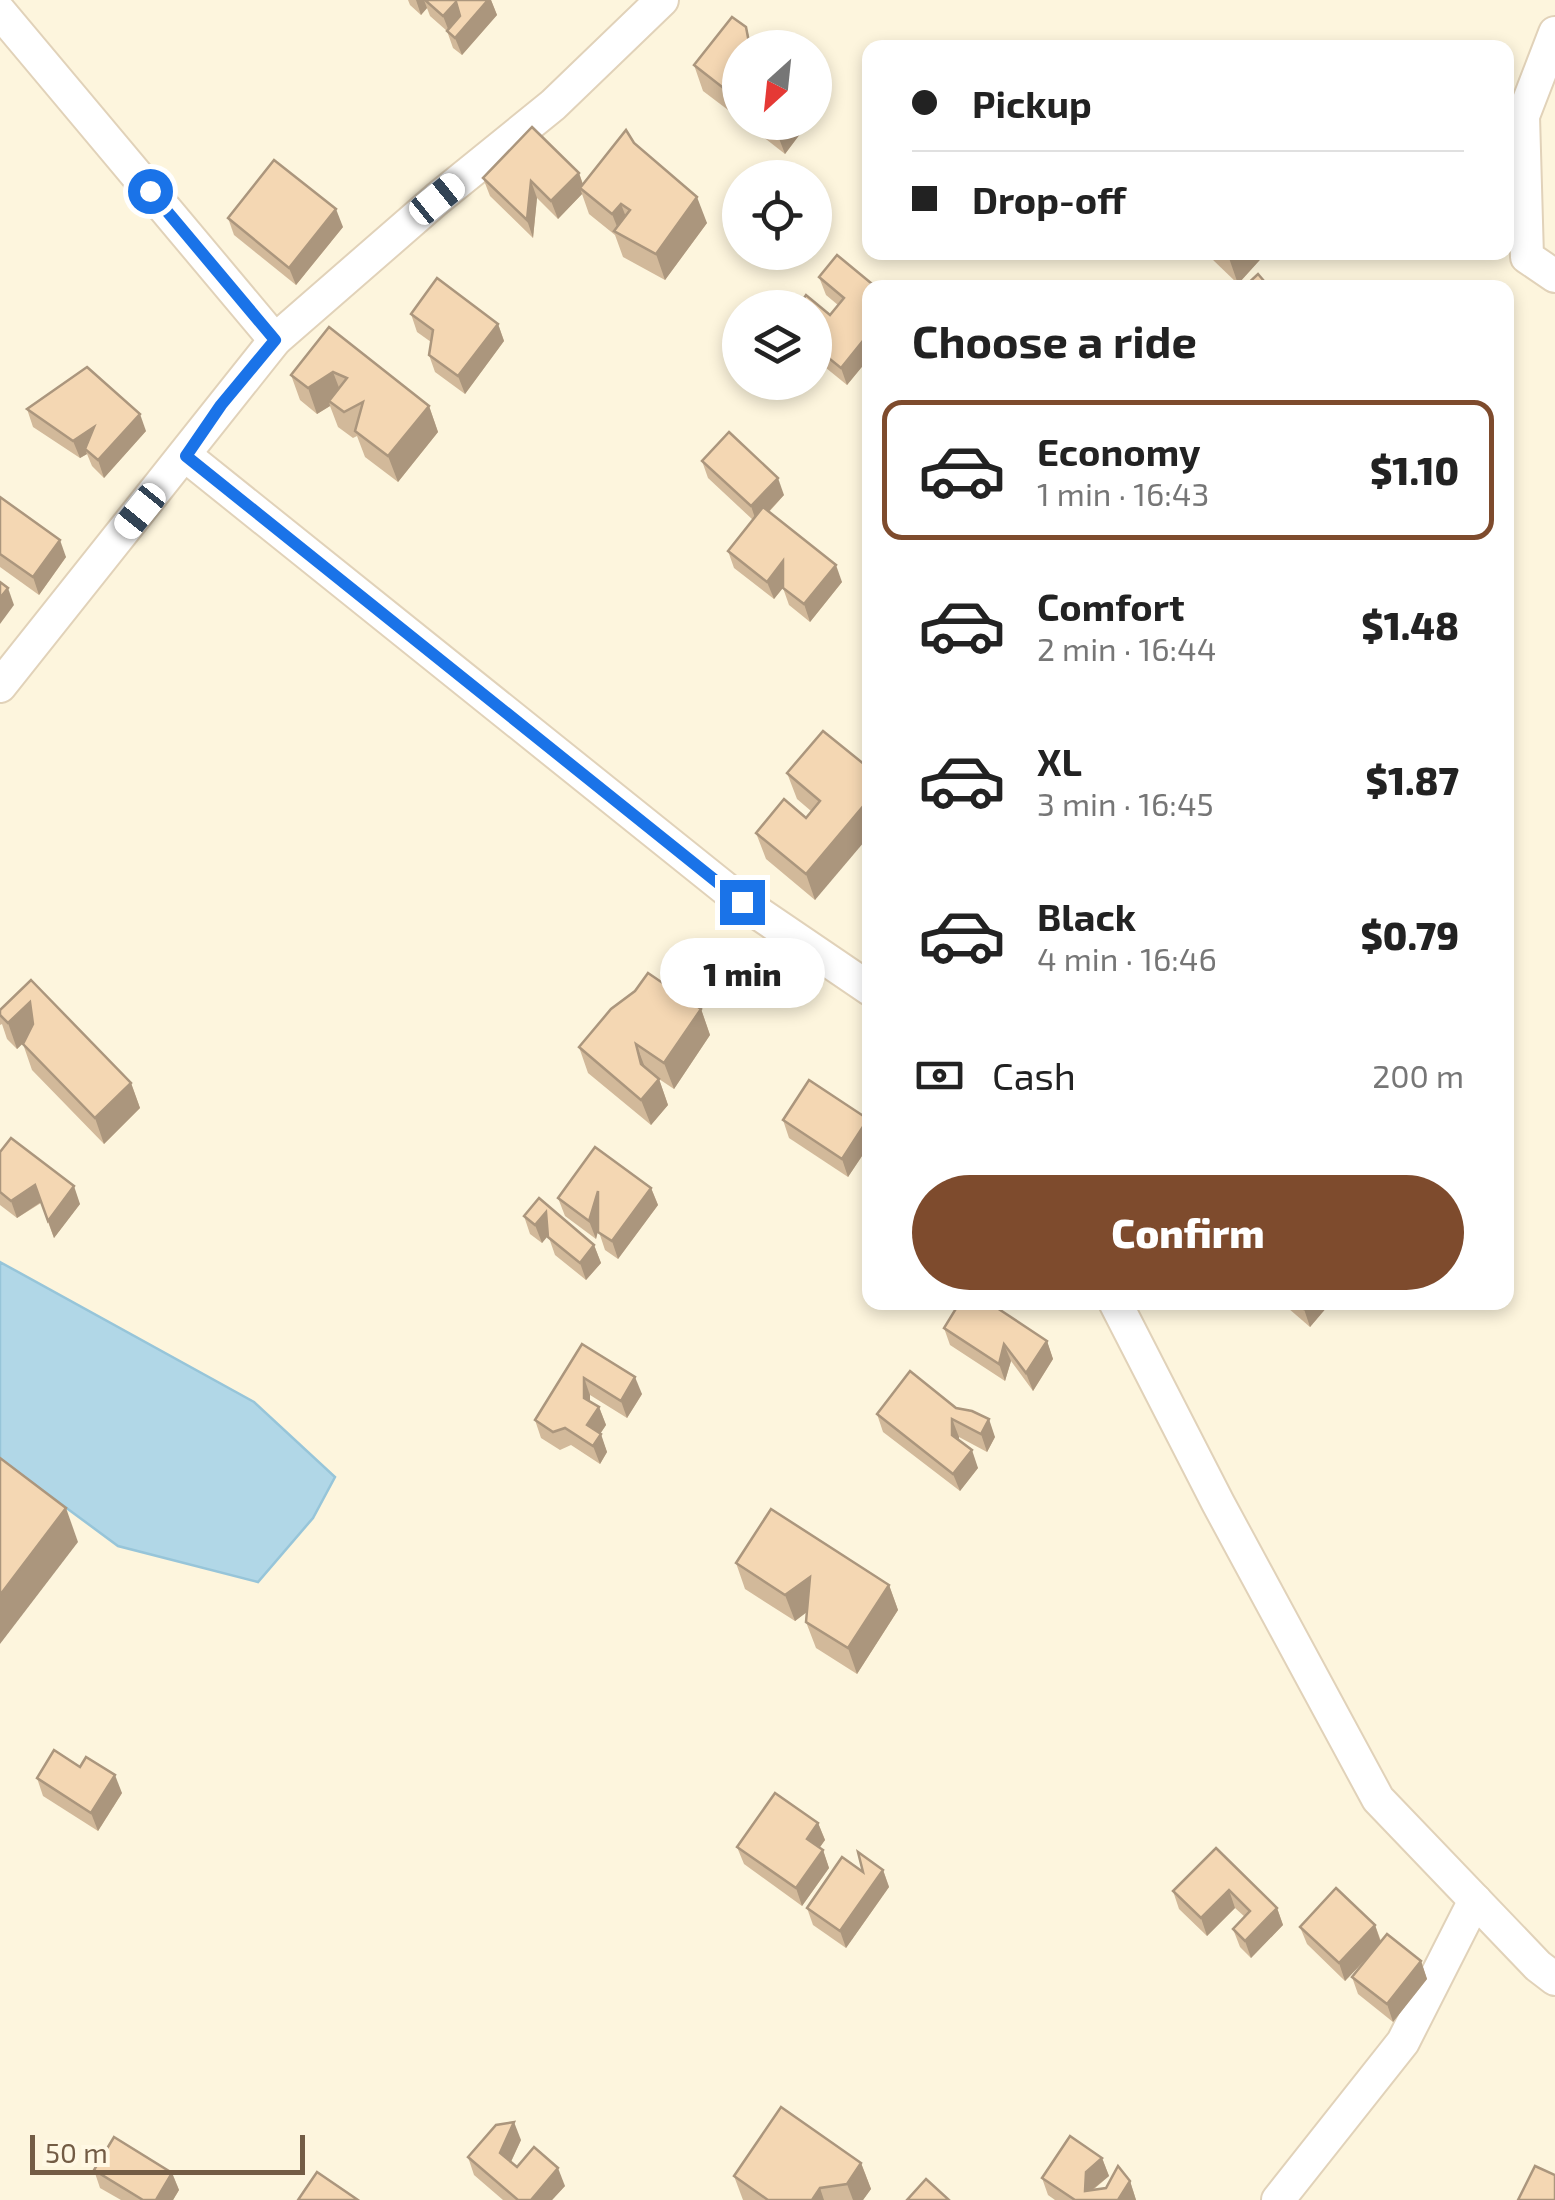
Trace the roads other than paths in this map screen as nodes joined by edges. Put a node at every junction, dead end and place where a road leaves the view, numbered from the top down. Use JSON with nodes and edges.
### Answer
{"nodes":[{"id":1,"x":662,"y":0,"type":"edge"},
{"id":2,"x":0,"y":12,"type":"edge"},
{"id":3,"x":1555,"y":34,"type":"edge"},
{"id":4,"x":1555,"y":276,"type":"edge"},
{"id":5,"x":275,"y":340,"type":"junction"},
{"id":6,"x":186,"y":456,"type":"junction"},
{"id":7,"x":0,"y":686,"type":"edge"},
{"id":8,"x":862,"y":984,"type":"edge"},
{"id":9,"x":1118,"y":1310,"type":"edge"},
{"id":10,"x":1475,"y":1900,"type":"junction"},
{"id":11,"x":1555,"y":1979,"type":"edge"},
{"id":12,"x":1278,"y":2200,"type":"edge"}],
"edges":[{"from":1,"to":5,"type":"street"},
{"from":2,"to":5,"type":"street"},
{"from":3,"to":4,"type":"street"},
{"from":5,"to":6,"type":"street"},
{"from":6,"to":7,"type":"street"},
{"from":6,"to":8,"type":"street"},
{"from":9,"to":10,"type":"street"},
{"from":10,"to":11,"type":"street"},
{"from":10,"to":12,"type":"street"}]}
